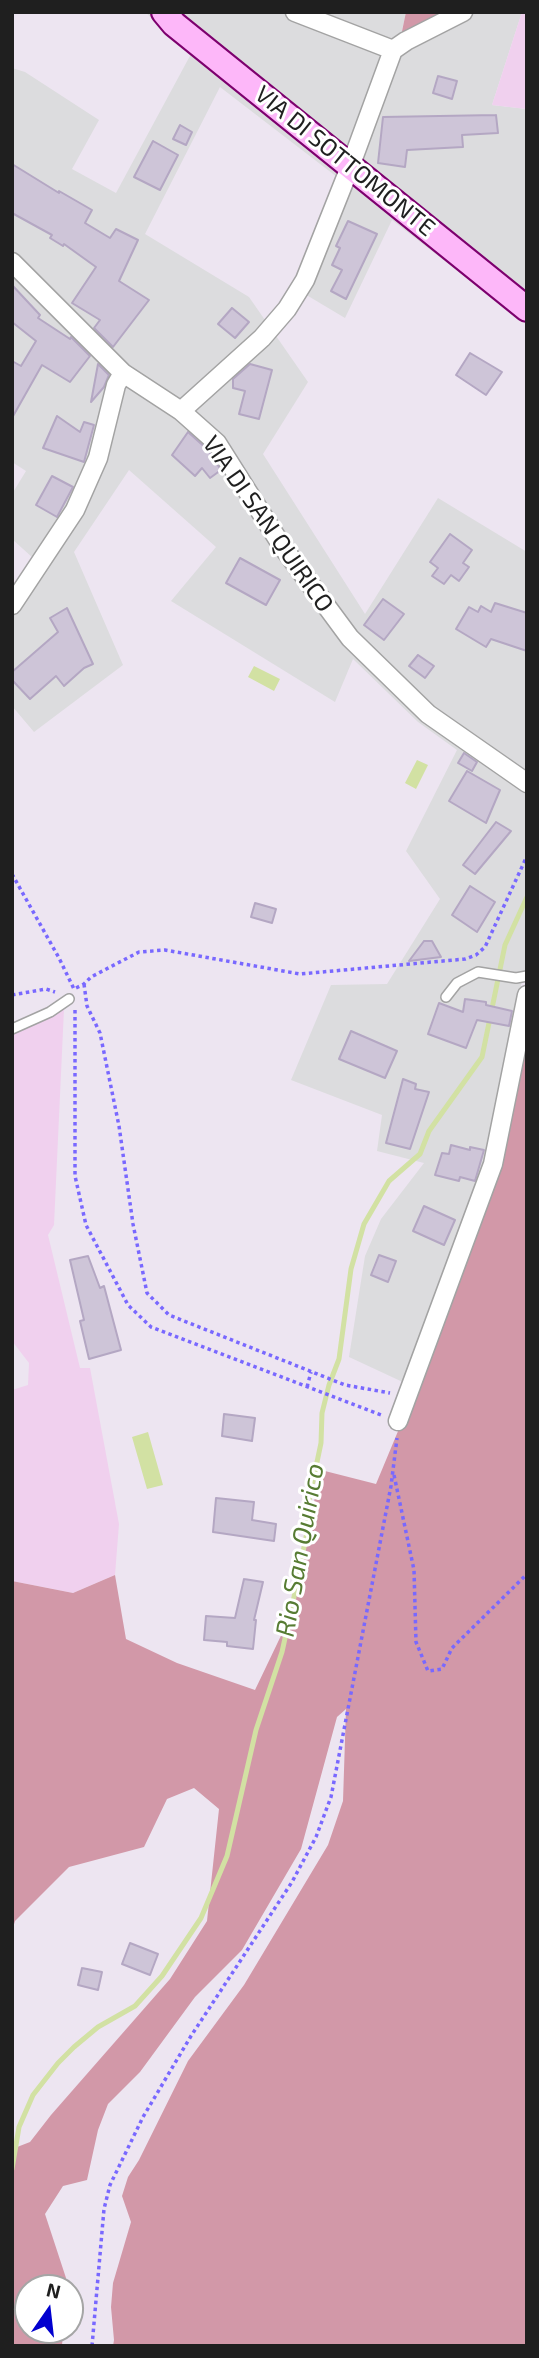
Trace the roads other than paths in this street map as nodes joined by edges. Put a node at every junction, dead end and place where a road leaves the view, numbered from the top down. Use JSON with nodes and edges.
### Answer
{"nodes":[{"id":1,"x":164,"y":12,"type":"edge"},
{"id":2,"x":295,"y":12,"type":"edge"},
{"id":3,"x":463,"y":12,"type":"edge"},
{"id":4,"x":393,"y":50,"type":"junction"},
{"id":5,"x":351,"y":167,"type":"junction"},
{"id":6,"x":12,"y":262,"type":"edge"},
{"id":7,"x":527,"y":309,"type":"edge"},
{"id":8,"x":123,"y":373,"type":"junction"},
{"id":9,"x":181,"y":411,"type":"junction"},
{"id":10,"x":12,"y":605,"type":"edge"},
{"id":11,"x":527,"y":783,"type":"edge"},
{"id":12,"x":527,"y":976,"type":"edge"},
{"id":13,"x":527,"y":995,"type":"edge"},
{"id":14,"x":446,"y":997,"type":"dead end"},
{"id":15,"x":69,"y":999,"type":"road end"},
{"id":16,"x":12,"y":1029,"type":"edge"},
{"id":17,"x":398,"y":1421,"type":"road end"}],
"edges":[{"from":1,"to":5,"type":"main road","name":"VIA DI SOTTOMONTE"},
{"from":2,"to":4,"type":"street"},
{"from":3,"to":4,"type":"street"},
{"from":4,"to":5,"type":"street"},
{"from":5,"to":7,"type":"main road","name":"VIA DI SOTTOMONTE"},
{"from":5,"to":9,"type":"street"},
{"from":6,"to":8,"type":"street","name":"VIA DI SAN QUIRICO"},
{"from":8,"to":9,"type":"street","name":"VIA DI SAN QUIRICO"},
{"from":8,"to":10,"type":"street"},
{"from":9,"to":11,"type":"street","name":"VIA DI SAN QUIRICO"},
{"from":12,"to":14,"type":"lane"},
{"from":13,"to":17,"type":"street"},
{"from":15,"to":16,"type":"lane"}]}
